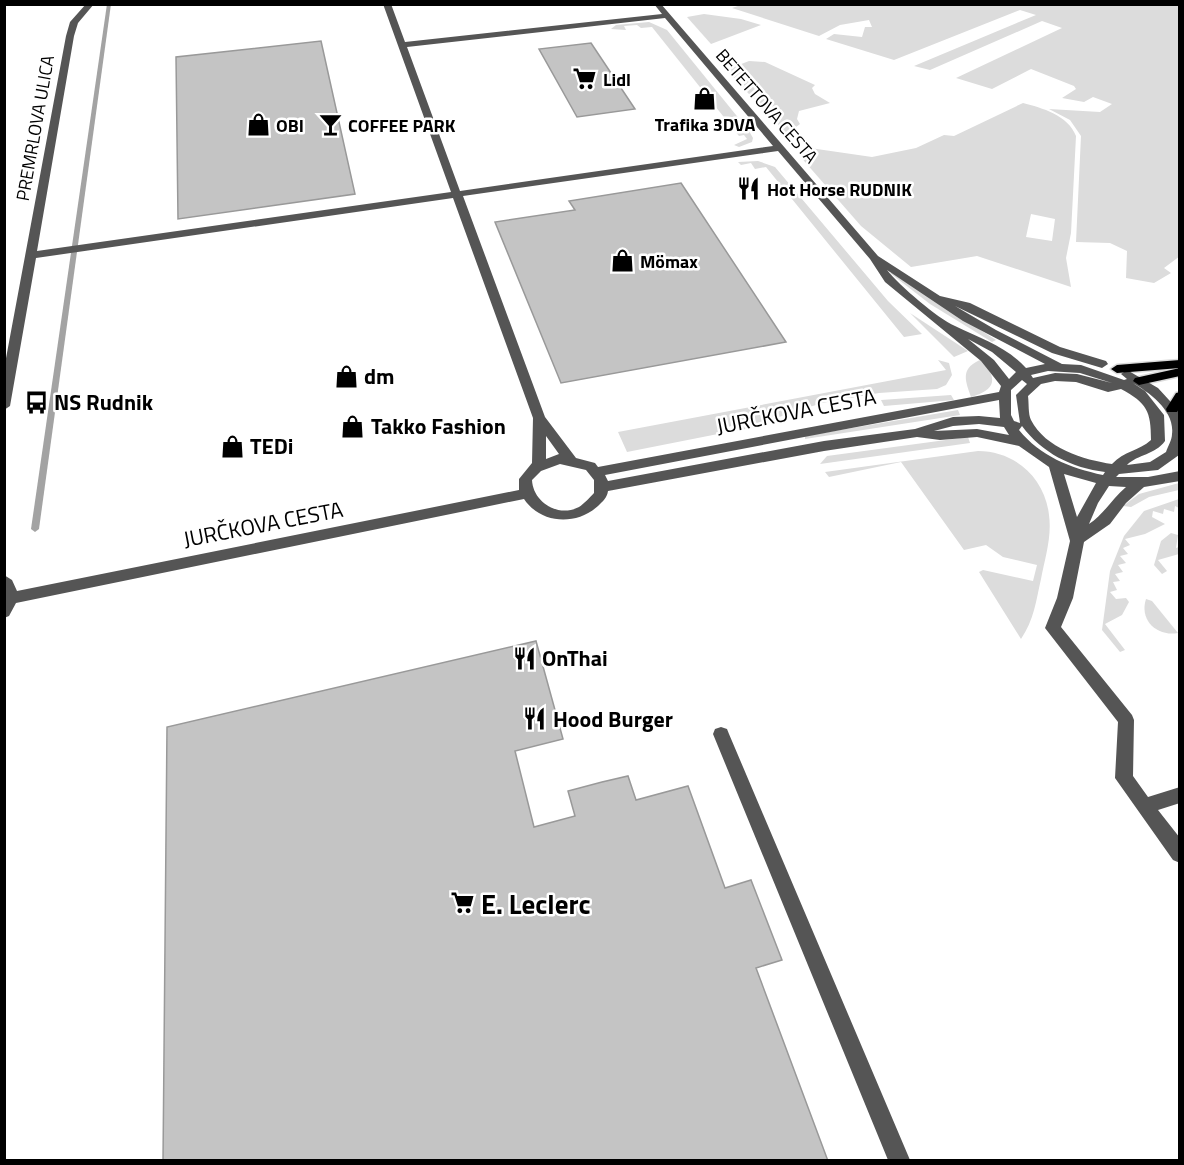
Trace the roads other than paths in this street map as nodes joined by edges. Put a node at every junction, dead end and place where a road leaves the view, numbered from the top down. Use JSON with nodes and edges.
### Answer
{"nodes":[{"id":1,"x":91,"y":4,"type":"edge"},
{"id":2,"x":387,"y":4,"type":"edge"},
{"id":3,"x":657,"y":4,"type":"edge"},
{"id":4,"x":666,"y":16,"type":"junction"},
{"id":5,"x":402,"y":45,"type":"junction"},
{"id":6,"x":780,"y":148,"type":"junction"},
{"id":7,"x":456,"y":195,"type":"junction"},
{"id":8,"x":31,"y":255,"type":"junction"},
{"id":9,"x":874,"y":258,"type":"junction"},
{"id":10,"x":936,"y":297,"type":"junction"},
{"id":11,"x":951,"y":328,"type":"junction"},
{"id":12,"x":1179,"y":364,"type":"edge"},
{"id":13,"x":1060,"y":366,"type":"junction"},
{"id":14,"x":1118,"y":369,"type":"junction"},
{"id":15,"x":1024,"y":372,"type":"junction"},
{"id":16,"x":1179,"y":372,"type":"edge"},
{"id":17,"x":1139,"y":381,"type":"junction"},
{"id":18,"x":1124,"y":384,"type":"junction"},
{"id":19,"x":1031,"y":385,"type":"junction"},
{"id":20,"x":1005,"y":390,"type":"junction"},
{"id":21,"x":1179,"y":396,"type":"edge"},
{"id":22,"x":4,"y":406,"type":"edge"},
{"id":23,"x":1176,"y":415,"type":"edge"},
{"id":24,"x":539,"y":418,"type":"junction"},
{"id":25,"x":1159,"y":422,"type":"junction"},
{"id":26,"x":1008,"y":423,"type":"junction"},
{"id":27,"x":1030,"y":430,"type":"junction"},
{"id":28,"x":1179,"y":432,"type":"edge"},
{"id":29,"x":917,"y":433,"type":"junction"},
{"id":30,"x":1023,"y":442,"type":"junction"},
{"id":31,"x":1174,"y":458,"type":"edge"},
{"id":32,"x":570,"y":459,"type":"junction"},
{"id":33,"x":539,"y":465,"type":"junction"},
{"id":34,"x":1055,"y":465,"type":"junction"},
{"id":35,"x":1117,"y":470,"type":"junction"},
{"id":36,"x":597,"y":472,"type":"junction"},
{"id":37,"x":1179,"y":476,"type":"edge"},
{"id":38,"x":1106,"y":482,"type":"junction"},
{"id":39,"x":1138,"y":484,"type":"junction"},
{"id":40,"x":602,"y":487,"type":"junction"},
{"id":41,"x":525,"y":494,"type":"junction"},
{"id":42,"x":1077,"y":540,"type":"junction"},
{"id":43,"x":4,"y":581,"type":"edge"},
{"id":44,"x":8,"y":604,"type":"edge"},
{"id":45,"x":721,"y":734,"type":"dead end"},
{"id":46,"x":1179,"y":795,"type":"edge"},
{"id":47,"x":1145,"y":806,"type":"junction"},
{"id":48,"x":1179,"y":854,"type":"edge"},
{"id":49,"x":898,"y":1161,"type":"edge"}],
"edges":[{"from":1,"to":8,"type":"street","name":"PREMRLOVA ULICA"},
{"from":2,"to":5,"type":"street"},
{"from":3,"to":4,"type":"street","name":"BETETTOVA CESTA"},
{"from":4,"to":5,"type":"street"},
{"from":4,"to":6,"type":"street","name":"BETETTOVA CESTA"},
{"from":5,"to":7,"type":"street"},
{"from":6,"to":7,"type":"street"},
{"from":6,"to":9,"type":"street","name":"BETETTOVA CESTA"},
{"from":7,"to":8,"type":"street"},
{"from":7,"to":24,"type":"street"},
{"from":8,"to":22,"type":"street","name":"PREMRLOVA ULICA"},
{"from":9,"to":10,"type":"street","name":"BETETTOVA CESTA"},
{"from":9,"to":11,"type":"street","name":"BETETTOVA CESTA"},
{"from":10,"to":13,"type":"street","name":"BETETTOVA CESTA"},
{"from":10,"to":14,"type":"street","name":"BETETTOVA CESTA"},
{"from":11,"to":15,"type":"street","name":"BETETTOVA CESTA"},
{"from":11,"to":20,"type":"street","name":"BETETTOVA CESTA"},
{"from":12,"to":14,"type":"main road"},
{"from":13,"to":15,"type":"street"},
{"from":13,"to":18,"type":"street"},
{"from":14,"to":17,"type":"street","name":"BETETTOVA CESTA"},
{"from":15,"to":19,"type":"street"},
{"from":15,"to":20,"type":"street"},
{"from":16,"to":17,"type":"main road"},
{"from":17,"to":18,"type":"street"},
{"from":17,"to":23,"type":"street","name":"BETETTOVA CESTA"},
{"from":18,"to":19,"type":"street"},
{"from":18,"to":25,"type":"street"},
{"from":19,"to":27,"type":"street"},
{"from":20,"to":26,"type":"street"},
{"from":20,"to":36,"type":"street","name":"JURČKOVA CESTA"},
{"from":21,"to":23,"type":"main road"},
{"from":23,"to":28,"type":"street"},
{"from":24,"to":32,"type":"street"},
{"from":24,"to":33,"type":"street"},
{"from":25,"to":28,"type":"street"},
{"from":25,"to":35,"type":"street"},
{"from":26,"to":27,"type":"street","name":"JURČKOVA CESTA"},
{"from":26,"to":29,"type":"street","name":"JURČKOVA CESTA"},
{"from":26,"to":30,"type":"street"},
{"from":27,"to":35,"type":"street"},
{"from":28,"to":31,"type":"street"},
{"from":29,"to":30,"type":"street","name":"JURČKOVA CESTA"},
{"from":29,"to":40,"type":"street","name":"JURČKOVA CESTA"},
{"from":30,"to":34,"type":"street"},
{"from":31,"to":35,"type":"street"},
{"from":32,"to":33,"type":"street"},
{"from":32,"to":36,"type":"street"},
{"from":33,"to":41,"type":"street"},
{"from":34,"to":38,"type":"street"},
{"from":34,"to":42,"type":"street"},
{"from":35,"to":38,"type":"street"},
{"from":36,"to":40,"type":"street"},
{"from":37,"to":39,"type":"street"},
{"from":38,"to":39,"type":"street"},
{"from":38,"to":42,"type":"street"},
{"from":39,"to":42,"type":"street"},
{"from":40,"to":41,"type":"street"},
{"from":41,"to":44,"type":"street","name":"JURČKOVA CESTA"},
{"from":42,"to":47,"type":"street"},
{"from":43,"to":44,"type":"street"},
{"from":45,"to":49,"type":"street"},
{"from":46,"to":47,"type":"street"},
{"from":47,"to":48,"type":"street"}]}
